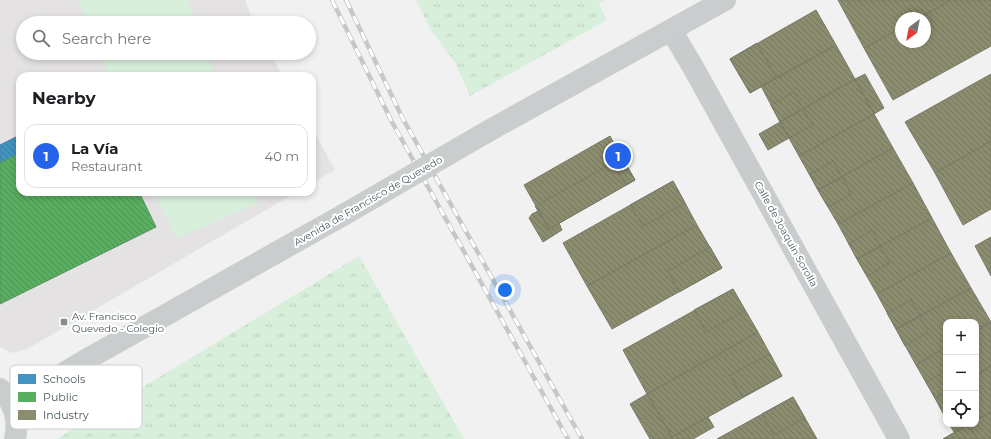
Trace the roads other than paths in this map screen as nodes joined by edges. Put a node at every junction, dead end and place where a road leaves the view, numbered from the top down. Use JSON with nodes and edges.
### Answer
{"nodes":[{"id":1,"x":725,"y":0,"type":"edge"},
{"id":2,"x":671,"y":30,"type":"junction"},
{"id":3,"x":74,"y":365,"type":"edge"},
{"id":4,"x":16,"y":429,"type":"edge"},
{"id":5,"x":15,"y":439,"type":"edge"},
{"id":6,"x":899,"y":439,"type":"edge"}],
"edges":[{"from":1,"to":2,"type":"street","name":"Avenida de Francisco de Quevedo"},
{"from":2,"to":3,"type":"street","name":"Avenida de Francisco de Quevedo","bridge":true},
{"from":2,"to":6,"type":"street","name":"Calle de Joaquín Sorolla"},
{"from":4,"to":5,"type":"street"}]}
